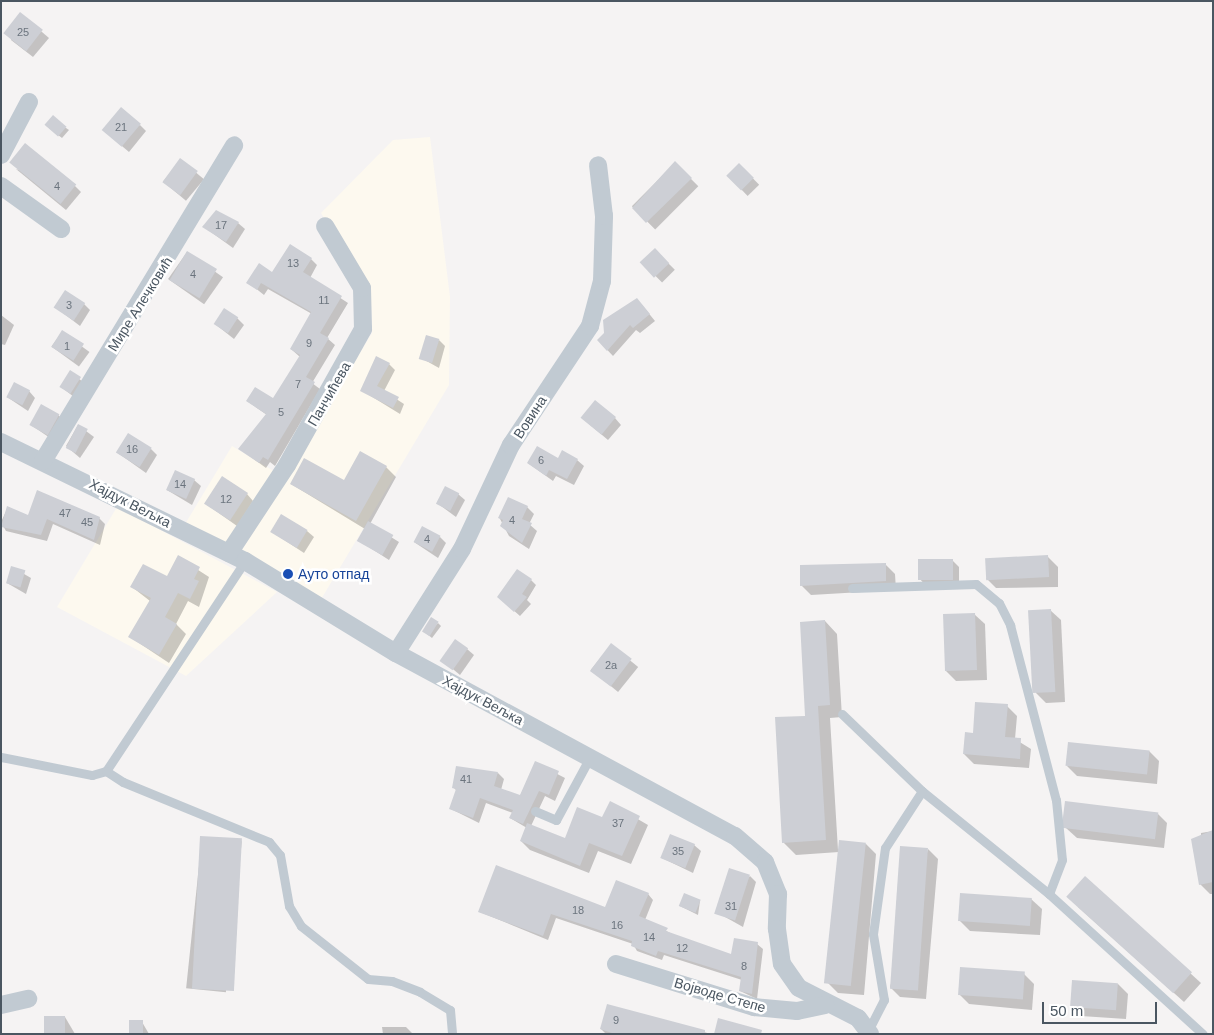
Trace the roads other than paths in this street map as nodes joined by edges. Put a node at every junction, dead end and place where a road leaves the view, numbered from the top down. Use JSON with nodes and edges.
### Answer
{"nodes":[{"id":1,"x":29,"y":102,"type":"dead end"},
{"id":2,"x":234,"y":145,"type":"dead end"},
{"id":3,"x":1,"y":155,"type":"edge"},
{"id":4,"x":598,"y":166,"type":"dead end"},
{"id":5,"x":1,"y":186,"type":"edge"},
{"id":6,"x":325,"y":226,"type":"dead end"},
{"id":7,"x":61,"y":229,"type":"dead end"},
{"id":8,"x":1,"y":442,"type":"edge"},
{"id":9,"x":43,"y":461,"type":"junction"},
{"id":10,"x":229,"y":553,"type":"junction"},
{"id":11,"x":246,"y":561,"type":"junction"},
{"id":12,"x":852,"y":588,"type":"dead end"},
{"id":13,"x":396,"y":653,"type":"junction"},
{"id":14,"x":842,"y":714,"type":"dead end"},
{"id":15,"x":1,"y":757,"type":"edge"},
{"id":16,"x":590,"y":758,"type":"junction"},
{"id":17,"x":106,"y":771,"type":"junction"},
{"id":18,"x":922,"y":791,"type":"junction"},
{"id":19,"x":535,"y":811,"type":"dead end"},
{"id":20,"x":1049,"y":894,"type":"junction"},
{"id":21,"x":616,"y":964,"type":"dead end"},
{"id":22,"x":28,"y":999,"type":"dead end"},
{"id":23,"x":1,"y":1005,"type":"edge"},
{"id":24,"x":825,"y":1005,"type":"junction"},
{"id":25,"x":870,"y":1032,"type":"edge"},
{"id":26,"x":452,"y":1034,"type":"edge"},
{"id":27,"x":1203,"y":1034,"type":"edge"}],
"edges":[{"from":1,"to":3,"type":"street"},
{"from":2,"to":9,"type":"street","name":"Мире Алечковић"},
{"from":4,"to":13,"type":"street","name":"Вовина"},
{"from":5,"to":7,"type":"street"},
{"from":6,"to":10,"type":"street","name":"Панчићева"},
{"from":8,"to":9,"type":"street","name":"Хајдук Вељка"},
{"from":9,"to":10,"type":"street","name":"Хајдук Вељка"},
{"from":10,"to":11,"type":"street","name":"Хајдук Вељка"},
{"from":11,"to":13,"type":"street","name":"Хајдук Вељка"},
{"from":11,"to":17,"type":"lane"},
{"from":12,"to":20,"type":"lane"},
{"from":13,"to":16,"type":"street","name":"Хајдук Вељка"},
{"from":14,"to":18,"type":"lane"},
{"from":15,"to":17,"type":"lane"},
{"from":16,"to":19,"type":"lane"},
{"from":16,"to":24,"type":"street","name":"Хајдук Вељка"},
{"from":17,"to":26,"type":"lane"},
{"from":18,"to":20,"type":"lane"},
{"from":18,"to":25,"type":"lane"},
{"from":20,"to":27,"type":"lane"},
{"from":21,"to":24,"type":"street","name":"Војводе Степе"},
{"from":22,"to":23,"type":"street"},
{"from":24,"to":25,"type":"street","name":"Хајдук Вељка"}]}
